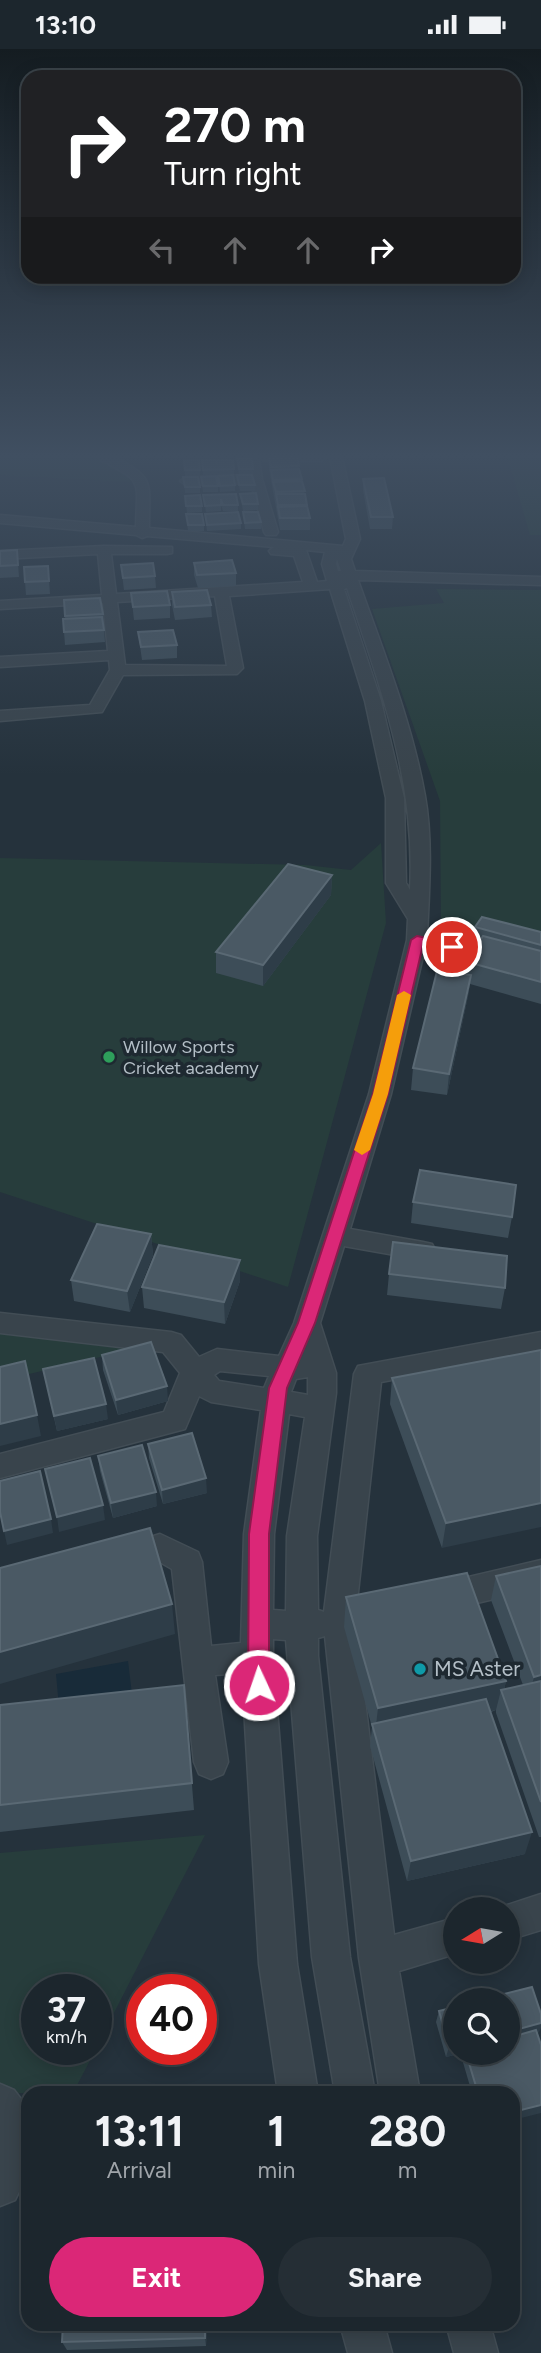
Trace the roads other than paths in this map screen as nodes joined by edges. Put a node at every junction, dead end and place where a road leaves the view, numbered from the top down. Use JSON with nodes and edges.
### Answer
{"nodes":[{"id":1,"x":105,"y":560,"type":"edge"},
{"id":2,"x":303,"y":560,"type":"edge"},
{"id":3,"x":331,"y":560,"type":"edge"},
{"id":4,"x":344,"y":560,"type":"edge"},
{"id":5,"x":334,"y":580,"type":"junction"},
{"id":6,"x":352,"y":580,"type":"junction"},
{"id":7,"x":541,"y":582,"type":"edge"},
{"id":8,"x":312,"y":586,"type":"junction"},
{"id":9,"x":221,"y":592,"type":"junction"},
{"id":10,"x":110,"y":599,"type":"junction"},
{"id":11,"x":0,"y":605,"type":"edge"},
{"id":12,"x":118,"y":662,"type":"junction"},
{"id":13,"x":0,"y":663,"type":"edge"},
{"id":14,"x":0,"y":716,"type":"edge"},
{"id":15,"x":416,"y":916,"type":"junction"},
{"id":16,"x":417,"y":940,"type":"junction"},
{"id":17,"x":541,"y":971,"type":"edge"},
{"id":18,"x":334,"y":1235,"type":"junction"},
{"id":19,"x":453,"y":1256,"type":"edge"},
{"id":20,"x":0,"y":1323,"type":"edge"},
{"id":21,"x":307,"y":1323,"type":"junction"},
{"id":22,"x":541,"y":1342,"type":"edge"},
{"id":23,"x":288,"y":1366,"type":"junction"},
{"id":24,"x":194,"y":1373,"type":"junction"},
{"id":25,"x":322,"y":1373,"type":"junction"},
{"id":26,"x":276,"y":1401,"type":"junction"},
{"id":27,"x":320,"y":1408,"type":"junction"},
{"id":28,"x":0,"y":1466,"type":"edge"},
{"id":29,"x":93,"y":1566,"type":"edge"},
{"id":30,"x":541,"y":1574,"type":"edge"},
{"id":31,"x":420,"y":1602,"type":"edge"},
{"id":32,"x":352,"y":1617,"type":"junction"},
{"id":33,"x":303,"y":1626,"type":"junction"},
{"id":34,"x":257,"y":1641,"type":"junction"},
{"id":35,"x":197,"y":1662,"type":"junction"},
{"id":36,"x":211,"y":1762,"type":"dead end"},
{"id":37,"x":541,"y":1912,"type":"edge"},
{"id":38,"x":520,"y":1918,"type":"edge"},
{"id":39,"x":443,"y":1939,"type":"edge"},
{"id":40,"x":378,"y":1958,"type":"junction"},
{"id":41,"x":297,"y":2086,"type":"edge"},
{"id":42,"x":354,"y":2086,"type":"edge"},
{"id":43,"x":398,"y":2086,"type":"edge"},
{"id":44,"x":0,"y":2104,"type":"edge"},
{"id":45,"x":0,"y":2185,"type":"edge"},
{"id":46,"x":470,"y":2331,"type":"edge"},
{"id":47,"x":476,"y":2353,"type":"edge"}],
"edges":[{"from":1,"to":10,"type":"street"},
{"from":2,"to":8,"type":"street"},
{"from":3,"to":5,"type":"street"},
{"from":4,"to":6,"type":"street"},
{"from":5,"to":6,"type":"street"},
{"from":5,"to":8,"type":"street"},
{"from":5,"to":15,"type":"street"},
{"from":6,"to":7,"type":"street"},
{"from":6,"to":15,"type":"street"},
{"from":8,"to":9,"type":"street"},
{"from":9,"to":10,"type":"street"},
{"from":9,"to":12,"type":"street"},
{"from":10,"to":11,"type":"street"},
{"from":10,"to":12,"type":"street"},
{"from":12,"to":13,"type":"street"},
{"from":12,"to":14,"type":"street"},
{"from":15,"to":16,"type":"street"},
{"from":16,"to":17,"type":"street"},
{"from":16,"to":18,"type":"street"},
{"from":18,"to":19,"type":"street"},
{"from":18,"to":21,"type":"street"},
{"from":20,"to":24,"type":"street"},
{"from":21,"to":23,"type":"street"},
{"from":21,"to":25,"type":"street"},
{"from":22,"to":32,"type":"street"},
{"from":23,"to":24,"type":"street"},
{"from":23,"to":25,"type":"street"},
{"from":23,"to":26,"type":"street"},
{"from":24,"to":26,"type":"street"},
{"from":24,"to":28,"type":"street"},
{"from":25,"to":27,"type":"street"},
{"from":26,"to":27,"type":"street"},
{"from":26,"to":34,"type":"street"},
{"from":27,"to":33,"type":"street"},
{"from":29,"to":35,"type":"street"},
{"from":30,"to":31,"type":"street"},
{"from":32,"to":33,"type":"street"},
{"from":32,"to":40,"type":"street"},
{"from":33,"to":34,"type":"street"},
{"from":33,"to":42,"type":"street"},
{"from":34,"to":35,"type":"street"},
{"from":34,"to":41,"type":"street"},
{"from":35,"to":36,"type":"street"},
{"from":37,"to":38,"type":"street"},
{"from":39,"to":40,"type":"street"},
{"from":40,"to":43,"type":"street"},
{"from":44,"to":45,"type":"street"},
{"from":46,"to":47,"type":"street"}]}
